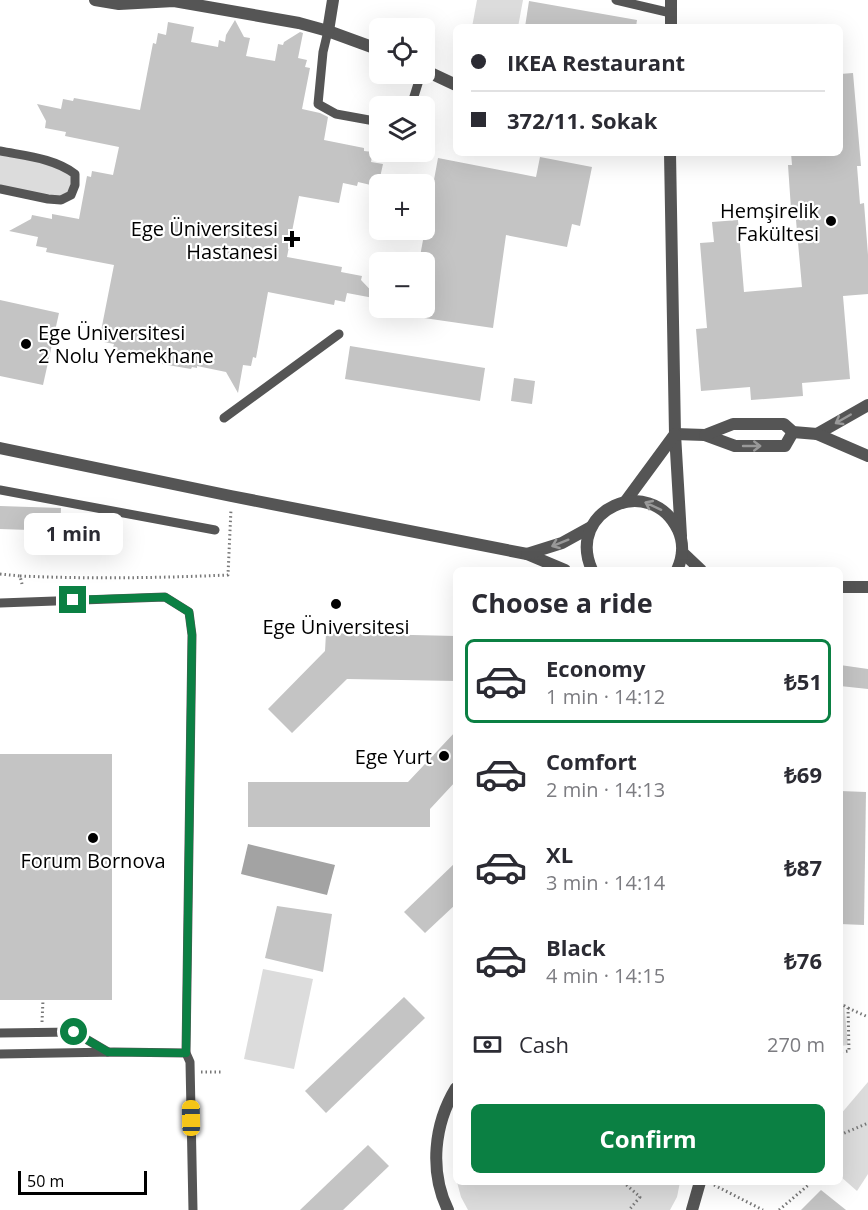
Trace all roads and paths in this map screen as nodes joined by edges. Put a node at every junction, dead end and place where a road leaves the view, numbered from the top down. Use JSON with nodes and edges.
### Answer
{"nodes":[{"id":1,"x":95,"y":0,"type":"edge"},
{"id":2,"x":333,"y":0,"type":"edge"},
{"id":3,"x":616,"y":0,"type":"edge"},
{"id":4,"x":671,"y":0,"type":"edge"},
{"id":5,"x":671,"y":13,"type":"junction"},
{"id":6,"x":671,"y":24,"type":"edge"},
{"id":7,"x":328,"y":31,"type":"junction"},
{"id":8,"x":369,"y":45,"type":"edge"},
{"id":9,"x":435,"y":75,"type":"edge"},
{"id":10,"x":453,"y":84,"type":"edge"},
{"id":11,"x":369,"y":120,"type":"edge"},
{"id":12,"x":0,"y":151,"type":"edge"},
{"id":13,"x":670,"y":156,"type":"edge"},
{"id":14,"x":0,"y":189,"type":"edge"},
{"id":15,"x":339,"y":334,"type":"dead end"},
{"id":16,"x":868,"y":405,"type":"edge"},
{"id":17,"x":224,"y":418,"type":"dead end"},
{"id":18,"x":793,"y":432,"type":"junction"},
{"id":19,"x":675,"y":434,"type":"junction"},
{"id":20,"x":817,"y":434,"type":"junction"},
{"id":21,"x":705,"y":435,"type":"junction"},
{"id":22,"x":0,"y":448,"type":"edge"},
{"id":23,"x":868,"y":456,"type":"edge"},
{"id":24,"x":0,"y":490,"type":"edge"},
{"id":25,"x":231,"y":496,"type":"junction"},
{"id":26,"x":625,"y":502,"type":"junction"},
{"id":27,"x":591,"y":527,"type":"junction"},
{"id":28,"x":215,"y":530,"type":"dead end"},
{"id":29,"x":681,"y":536,"type":"junction"},
{"id":30,"x":682,"y":552,"type":"junction"},
{"id":31,"x":527,"y":554,"type":"junction"},
{"id":32,"x":558,"y":567,"type":"edge"},
{"id":33,"x":590,"y":567,"type":"edge"},
{"id":34,"x":678,"y":567,"type":"edge"},
{"id":35,"x":698,"y":567,"type":"edge"},
{"id":36,"x":0,"y":574,"type":"edge"},
{"id":37,"x":20,"y":576,"type":"junction"},
{"id":38,"x":22,"y":584,"type":"dead end"},
{"id":39,"x":868,"y":587,"type":"edge"},
{"id":40,"x":843,"y":588,"type":"edge"},
{"id":41,"x":0,"y":603,"type":"edge"},
{"id":42,"x":43,"y":1000,"type":"dead end"},
{"id":43,"x":843,"y":1005,"type":"edge"},
{"id":44,"x":848,"y":1008,"type":"junction"},
{"id":45,"x":868,"y":1017,"type":"edge"},
{"id":46,"x":42,"y":1023,"type":"dead end"},
{"id":47,"x":0,"y":1033,"type":"edge"},
{"id":48,"x":108,"y":1052,"type":"junction"},
{"id":49,"x":843,"y":1052,"type":"edge"},
{"id":50,"x":186,"y":1053,"type":"junction"},
{"id":51,"x":0,"y":1054,"type":"edge"},
{"id":52,"x":190,"y":1072,"type":"junction"},
{"id":53,"x":221,"y":1072,"type":"dead end"},
{"id":54,"x":453,"y":1093,"type":"edge"},
{"id":55,"x":868,"y":1123,"type":"edge"},
{"id":56,"x":843,"y":1135,"type":"edge"},
{"id":57,"x":626,"y":1185,"type":"edge"},
{"id":58,"x":699,"y":1185,"type":"edge"},
{"id":59,"x":715,"y":1185,"type":"edge"},
{"id":60,"x":808,"y":1185,"type":"edge"},
{"id":61,"x":193,"y":1210,"type":"edge"},
{"id":62,"x":448,"y":1210,"type":"edge"},
{"id":63,"x":629,"y":1210,"type":"edge"},
{"id":64,"x":692,"y":1210,"type":"edge"},
{"id":65,"x":763,"y":1210,"type":"edge"},
{"id":66,"x":779,"y":1210,"type":"edge"}],
"edges":[{"from":1,"to":7,"type":"street"},
{"from":2,"to":7,"type":"street"},
{"from":3,"to":5,"type":"lane"},
{"from":4,"to":5,"type":"street"},
{"from":5,"to":6,"type":"street"},
{"from":7,"to":8,"type":"street"},
{"from":7,"to":11,"type":"lane"},
{"from":9,"to":10,"type":"street"},
{"from":12,"to":14,"type":"lane"},
{"from":13,"to":19,"type":"street"},
{"from":15,"to":17,"type":"lane"},
{"from":16,"to":20,"type":"street","one_way":true},
{"from":18,"to":20,"type":"street"},
{"from":18,"to":21,"type":"street"},
{"from":21,"to":18,"type":"street","one_way":true},
{"from":19,"to":21,"type":"street"},
{"from":19,"to":26,"type":"street"},
{"from":19,"to":29,"type":"street"},
{"from":20,"to":23,"type":"street"},
{"from":22,"to":25,"type":"street"},
{"from":24,"to":28,"type":"lane"},
{"from":25,"to":31,"type":"street"},
{"from":25,"to":37,"type":"path"},
{"from":26,"to":27,"type":"street"},
{"from":29,"to":26,"type":"street","one_way":true},
{"from":27,"to":31,"type":"street","one_way":true},
{"from":27,"to":33,"type":"street"},
{"from":29,"to":30,"type":"street"},
{"from":30,"to":34,"type":"street"},
{"from":30,"to":35,"type":"street"},
{"from":31,"to":32,"type":"street"},
{"from":36,"to":37,"type":"path"},
{"from":37,"to":38,"type":"path"},
{"from":39,"to":40,"type":"street"},
{"from":41,"to":50,"type":"lane"},
{"from":42,"to":46,"type":"path"},
{"from":43,"to":44,"type":"path"},
{"from":44,"to":45,"type":"path"},
{"from":44,"to":49,"type":"path"},
{"from":47,"to":48,"type":"lane"},
{"from":48,"to":50,"type":"lane"},
{"from":48,"to":51,"type":"lane"},
{"from":50,"to":52,"type":"lane"},
{"from":52,"to":53,"type":"path"},
{"from":52,"to":61,"type":"lane"},
{"from":54,"to":62,"type":"street"},
{"from":55,"to":56,"type":"path"},
{"from":57,"to":63,"type":"path"},
{"from":58,"to":64,"type":"street"},
{"from":59,"to":65,"type":"path"},
{"from":60,"to":66,"type":"path"}]}
